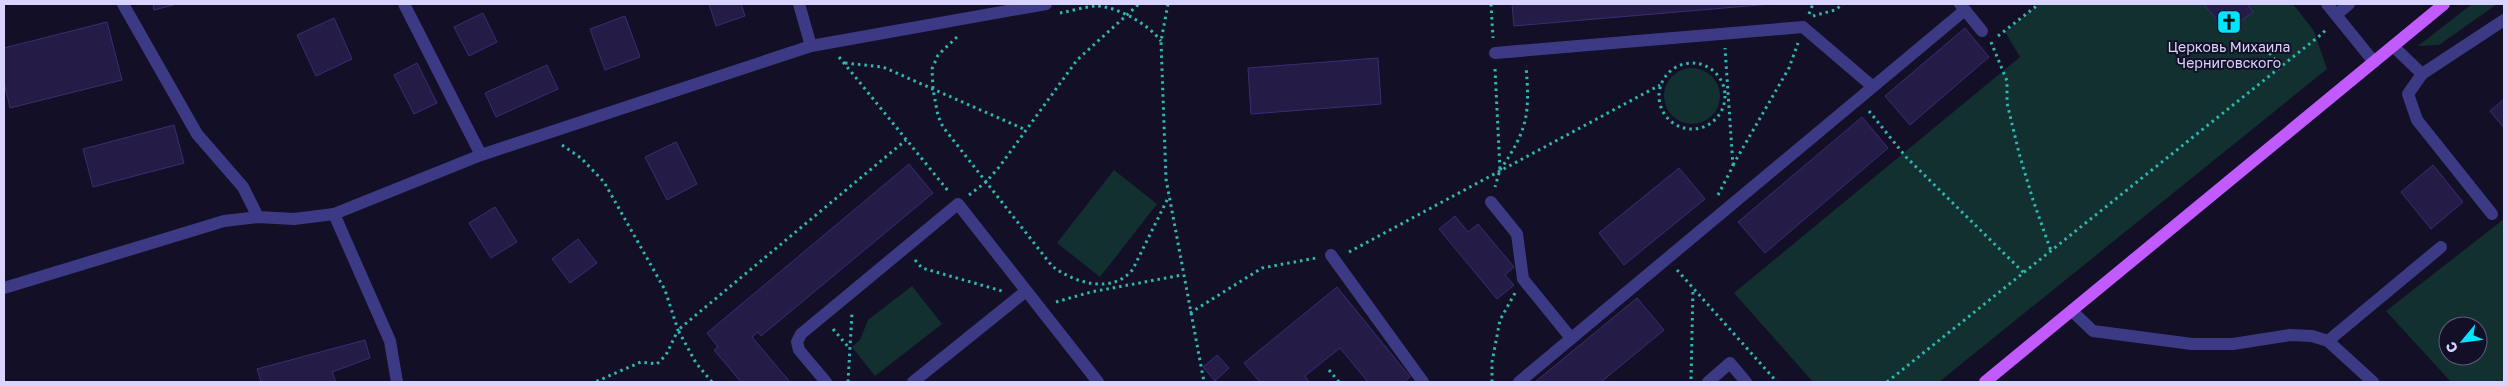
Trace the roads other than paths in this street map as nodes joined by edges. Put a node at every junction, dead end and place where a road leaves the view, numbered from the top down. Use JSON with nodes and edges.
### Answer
{"nodes":[{"id":1,"x":123,"y":4,"type":"edge"},
{"id":2,"x":404,"y":4,"type":"edge"},
{"id":3,"x":799,"y":4,"type":"edge"},
{"id":4,"x":1046,"y":4,"type":"edge"},
{"id":5,"x":2327,"y":4,"type":"edge"},
{"id":6,"x":2349,"y":4,"type":"edge"},
{"id":7,"x":2444,"y":4,"type":"edge"},
{"id":8,"x":1963,"y":7,"type":"edge"},
{"id":9,"x":2336,"y":15,"type":"junction"},
{"id":10,"x":2504,"y":20,"type":"edge"},
{"id":11,"x":1987,"y":36,"type":"road end"},
{"id":12,"x":811,"y":46,"type":"junction"},
{"id":13,"x":2393,"y":46,"type":"junction"},
{"id":14,"x":1494,"y":53,"type":"road end"},
{"id":15,"x":2374,"y":62,"type":"junction"},
{"id":16,"x":2422,"y":74,"type":"junction"},
{"id":17,"x":1872,"y":86,"type":"junction"},
{"id":18,"x":481,"y":156,"type":"junction"},
{"id":19,"x":1491,"y":202,"type":"road end"},
{"id":20,"x":334,"y":214,"type":"junction"},
{"id":21,"x":2492,"y":214,"type":"dead end"},
{"id":22,"x":258,"y":217,"type":"junction"},
{"id":23,"x":2441,"y":248,"type":"dead end"},
{"id":24,"x":1332,"y":255,"type":"road end"},
{"id":25,"x":4,"y":288,"type":"edge"},
{"id":26,"x":1026,"y":291,"type":"junction"},
{"id":27,"x":2072,"y":311,"type":"junction"},
{"id":28,"x":1571,"y":338,"type":"junction"},
{"id":29,"x":2328,"y":342,"type":"junction"},
{"id":30,"x":397,"y":382,"type":"edge"},
{"id":31,"x":826,"y":382,"type":"edge"},
{"id":32,"x":913,"y":382,"type":"edge"},
{"id":33,"x":1098,"y":382,"type":"edge"},
{"id":34,"x":1422,"y":382,"type":"edge"},
{"id":35,"x":1519,"y":382,"type":"edge"},
{"id":36,"x":1708,"y":382,"type":"edge"},
{"id":37,"x":1746,"y":382,"type":"edge"},
{"id":38,"x":1984,"y":382,"type":"edge"},
{"id":39,"x":2374,"y":382,"type":"edge"}],
"edges":[{"from":1,"to":22,"type":"street"},
{"from":2,"to":18,"type":"street"},
{"from":3,"to":12,"type":"street"},
{"from":4,"to":12,"type":"street"},
{"from":5,"to":9,"type":"street"},
{"from":6,"to":9,"type":"street"},
{"from":7,"to":13,"type":"main road"},
{"from":8,"to":11,"type":"street"},
{"from":8,"to":17,"type":"street"},
{"from":9,"to":15,"type":"street"},
{"from":10,"to":16,"type":"street"},
{"from":12,"to":18,"type":"street"},
{"from":13,"to":15,"type":"main road"},
{"from":13,"to":16,"type":"street"},
{"from":14,"to":17,"type":"street"},
{"from":15,"to":27,"type":"main road"},
{"from":16,"to":21,"type":"street"},
{"from":17,"to":28,"type":"street"},
{"from":18,"to":20,"type":"street"},
{"from":19,"to":28,"type":"street"},
{"from":20,"to":22,"type":"street"},
{"from":20,"to":30,"type":"street"},
{"from":22,"to":25,"type":"street"},
{"from":23,"to":29,"type":"street"},
{"from":24,"to":34,"type":"street"},
{"from":26,"to":31,"type":"street"},
{"from":26,"to":32,"type":"street"},
{"from":26,"to":33,"type":"street"},
{"from":27,"to":29,"type":"street"},
{"from":27,"to":38,"type":"main road"},
{"from":28,"to":35,"type":"street"},
{"from":29,"to":39,"type":"street"},
{"from":36,"to":37,"type":"street"}]}
